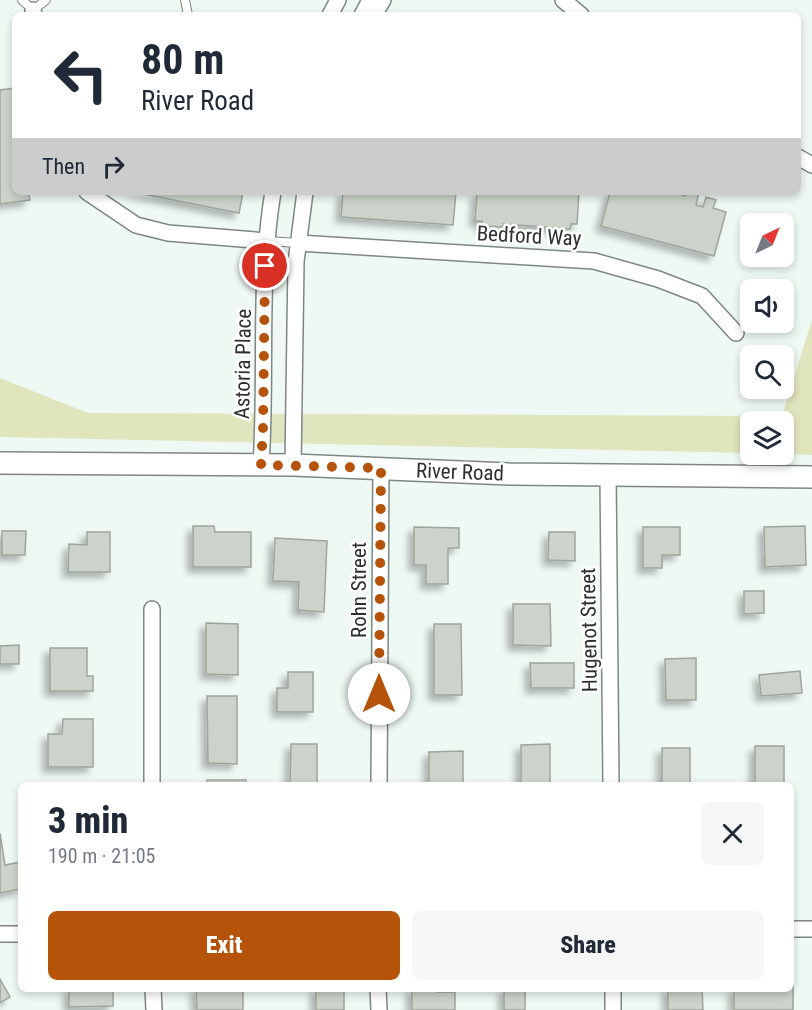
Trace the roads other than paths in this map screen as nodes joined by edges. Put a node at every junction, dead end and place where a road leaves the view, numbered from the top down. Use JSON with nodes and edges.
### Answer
{"nodes":[{"id":1,"x":46,"y":0,"type":"edge"},
{"id":2,"x":563,"y":0,"type":"edge"},
{"id":3,"x":30,"y":8,"type":"edge"},
{"id":4,"x":577,"y":12,"type":"edge"},
{"id":5,"x":91,"y":195,"type":"edge"},
{"id":6,"x":273,"y":195,"type":"edge"},
{"id":7,"x":305,"y":195,"type":"edge"},
{"id":8,"x":267,"y":241,"type":"junction"},
{"id":9,"x":298,"y":243,"type":"junction"},
{"id":10,"x":736,"y":333,"type":"dead end"},
{"id":11,"x":0,"y":464,"type":"edge"},
{"id":12,"x":261,"y":465,"type":"junction"},
{"id":13,"x":293,"y":465,"type":"junction"},
{"id":14,"x":381,"y":468,"type":"junction"},
{"id":15,"x":608,"y":474,"type":"junction"},
{"id":16,"x":812,"y":477,"type":"edge"},
{"id":17,"x":152,"y":609,"type":"dead end"},
{"id":18,"x":152,"y":782,"type":"edge"},
{"id":19,"x":379,"y":782,"type":"edge"},
{"id":20,"x":612,"y":782,"type":"edge"},
{"id":21,"x":794,"y":929,"type":"edge"},
{"id":22,"x":812,"y":929,"type":"edge"},
{"id":23,"x":0,"y":934,"type":"edge"},
{"id":24,"x":18,"y":934,"type":"edge"},
{"id":25,"x":153,"y":992,"type":"edge"},
{"id":26,"x":378,"y":992,"type":"edge"},
{"id":27,"x":613,"y":992,"type":"edge"},
{"id":28,"x":154,"y":1010,"type":"edge"},
{"id":29,"x":379,"y":1010,"type":"edge"},
{"id":30,"x":613,"y":1010,"type":"edge"}],
"edges":[{"from":1,"to":3,"type":"lane"},
{"from":2,"to":4,"type":"street"},
{"from":5,"to":8,"type":"street"},
{"from":6,"to":8,"type":"street","name":"Astoria Place"},
{"from":7,"to":9,"type":"street"},
{"from":8,"to":9,"type":"lane"},
{"from":8,"to":12,"type":"street","name":"Astoria Place"},
{"from":9,"to":10,"type":"street","name":"Bedford Way"},
{"from":9,"to":13,"type":"street"},
{"from":11,"to":12,"type":"street","name":"River Road"},
{"from":12,"to":13,"type":"street","name":"River Road"},
{"from":13,"to":14,"type":"street","name":"River Road"},
{"from":14,"to":15,"type":"street","name":"River Road"},
{"from":14,"to":19,"type":"street","name":"Rohn Street"},
{"from":15,"to":16,"type":"street","name":"River Road"},
{"from":15,"to":20,"type":"street","name":"Hugenot Street"},
{"from":17,"to":18,"type":"street"},
{"from":21,"to":22,"type":"street"},
{"from":23,"to":24,"type":"street"},
{"from":25,"to":28,"type":"street"},
{"from":26,"to":29,"type":"street"},
{"from":27,"to":30,"type":"street"}]}
